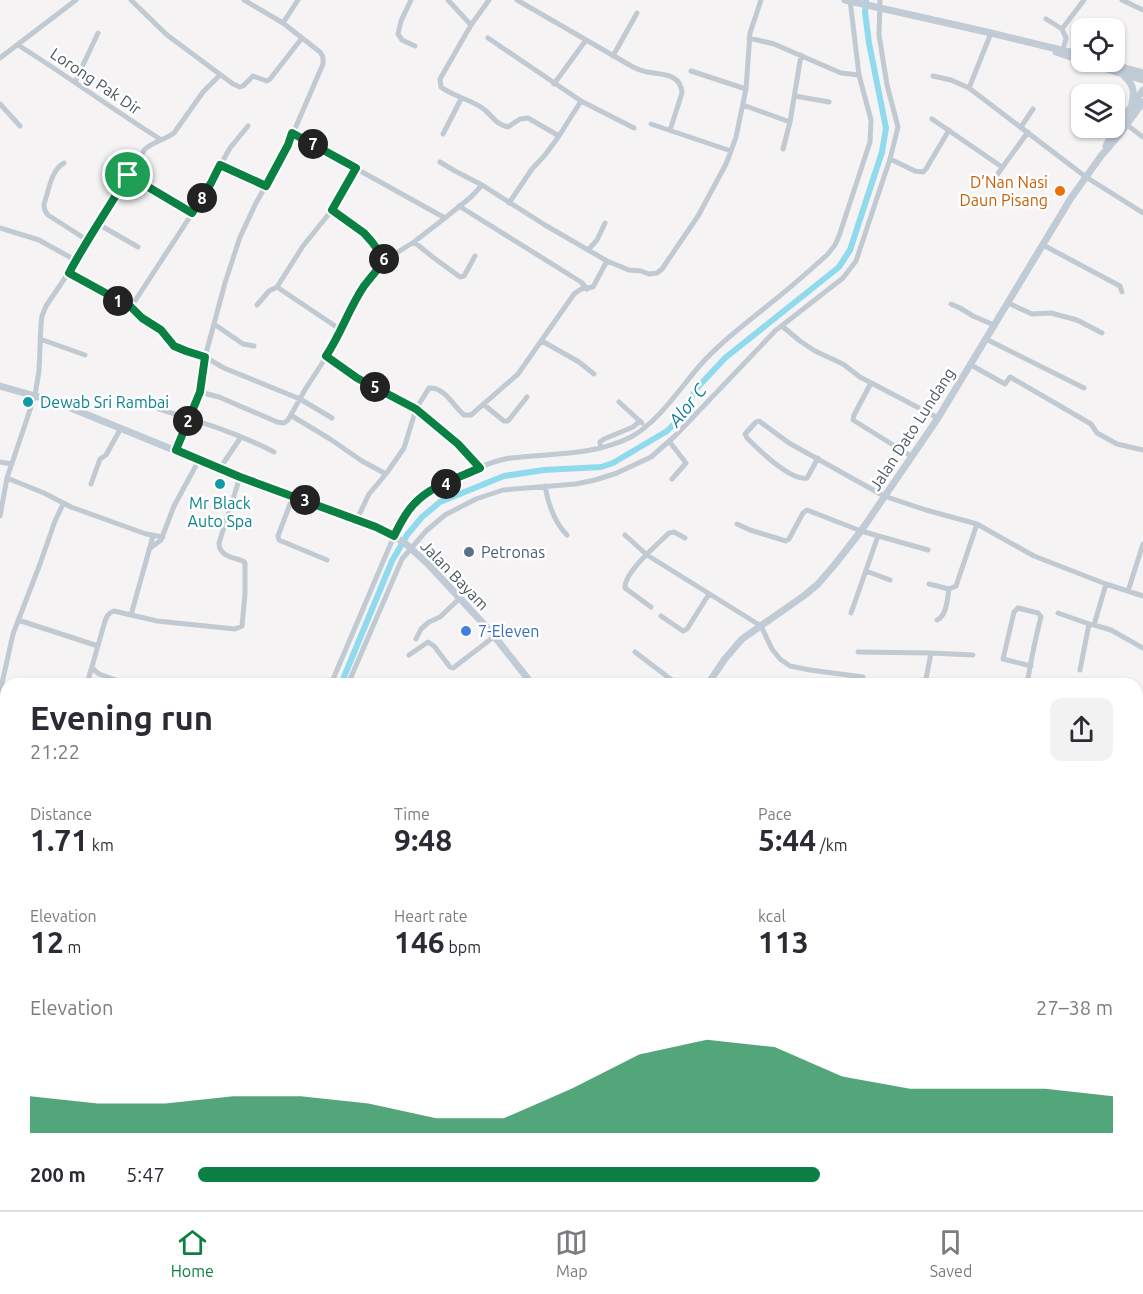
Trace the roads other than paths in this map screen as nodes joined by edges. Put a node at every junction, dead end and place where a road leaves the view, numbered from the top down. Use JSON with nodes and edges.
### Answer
{"nodes":[{"id":1,"x":76,"y":0,"type":"edge"},
{"id":2,"x":130,"y":0,"type":"edge"},
{"id":3,"x":244,"y":0,"type":"edge"},
{"id":4,"x":298,"y":0,"type":"edge"},
{"id":5,"x":411,"y":0,"type":"edge"},
{"id":6,"x":448,"y":0,"type":"edge"},
{"id":7,"x":489,"y":0,"type":"edge"},
{"id":8,"x":517,"y":0,"type":"edge"},
{"id":9,"x":761,"y":0,"type":"edge"},
{"id":10,"x":1084,"y":0,"type":"edge"},
{"id":11,"x":1122,"y":0,"type":"edge"},
{"id":12,"x":851,"y":1,"type":"edge"},
{"id":13,"x":877,"y":4,"type":"edge"},
{"id":14,"x":1143,"y":10,"type":"edge"},
{"id":15,"x":637,"y":13,"type":"dead end"},
{"id":16,"x":1046,"y":19,"type":"dead end"},
{"id":17,"x":283,"y":23,"type":"junction"},
{"id":18,"x":471,"y":25,"type":"junction"},
{"id":19,"x":1062,"y":29,"type":"junction"},
{"id":20,"x":98,"y":33,"type":"dead end"},
{"id":21,"x":991,"y":33,"type":"junction"},
{"id":22,"x":302,"y":38,"type":"junction"},
{"id":23,"x":488,"y":38,"type":"dead end"},
{"id":24,"x":749,"y":38,"type":"junction"},
{"id":25,"x":586,"y":40,"type":"junction"},
{"id":26,"x":18,"y":45,"type":"junction"},
{"id":27,"x":1040,"y":45,"type":"junction"},
{"id":28,"x":415,"y":46,"type":"dead end"},
{"id":29,"x":1063,"y":50,"type":"junction"},
{"id":30,"x":1071,"y":52,"type":"edge"},
{"id":31,"x":801,"y":55,"type":"junction"},
{"id":32,"x":613,"y":56,"type":"junction"},
{"id":33,"x":1071,"y":57,"type":"edge"},
{"id":34,"x":0,"y":58,"type":"edge"},
{"id":35,"x":1125,"y":70,"type":"edge"},
{"id":36,"x":691,"y":71,"type":"dead end"},
{"id":37,"x":1125,"y":71,"type":"edge"},
{"id":38,"x":1143,"y":71,"type":"edge"},
{"id":39,"x":1123,"y":72,"type":"edge"},
{"id":40,"x":219,"y":75,"type":"junction"},
{"id":41,"x":859,"y":75,"type":"junction"},
{"id":42,"x":933,"y":76,"type":"dead end"},
{"id":43,"x":1143,"y":80,"type":"edge"},
{"id":44,"x":75,"y":82,"type":"junction"},
{"id":45,"x":555,"y":84,"type":"junction"},
{"id":46,"x":969,"y":88,"type":"junction"},
{"id":47,"x":746,"y":89,"type":"junction"},
{"id":48,"x":1143,"y":90,"type":"edge"},
{"id":49,"x":795,"y":96,"type":"junction"},
{"id":50,"x":461,"y":99,"type":"junction"},
{"id":51,"x":582,"y":101,"type":"junction"},
{"id":52,"x":829,"y":102,"type":"dead end"},
{"id":53,"x":0,"y":104,"type":"edge"},
{"id":54,"x":743,"y":105,"type":"junction"},
{"id":55,"x":1138,"y":106,"type":"edge"},
{"id":56,"x":1033,"y":109,"type":"dead end"},
{"id":57,"x":932,"y":119,"type":"dead end"},
{"id":58,"x":790,"y":122,"type":"junction"},
{"id":59,"x":651,"y":124,"type":"dead end"},
{"id":60,"x":1126,"y":125,"type":"junction"},
{"id":61,"x":20,"y":126,"type":"dead end"},
{"id":62,"x":248,"y":126,"type":"dead end"},
{"id":63,"x":1021,"y":127,"type":"junction"},
{"id":64,"x":634,"y":128,"type":"dead end"},
{"id":65,"x":670,"y":130,"type":"junction"},
{"id":66,"x":949,"y":130,"type":"junction"},
{"id":67,"x":1028,"y":132,"type":"junction"},
{"id":68,"x":292,"y":133,"type":"junction"},
{"id":69,"x":444,"y":134,"type":"dead end"},
{"id":70,"x":559,"y":136,"type":"junction"},
{"id":71,"x":1143,"y":137,"type":"edge"},
{"id":72,"x":160,"y":139,"type":"junction"},
{"id":73,"x":783,"y":149,"type":"dead end"},
{"id":74,"x":732,"y":151,"type":"junction"},
{"id":75,"x":1101,"y":156,"type":"junction"},
{"id":76,"x":890,"y":159,"type":"junction"},
{"id":77,"x":440,"y":162,"type":"dead end"},
{"id":78,"x":64,"y":163,"type":"dead end"},
{"id":79,"x":220,"y":165,"type":"junction"},
{"id":80,"x":1002,"y":167,"type":"junction"},
{"id":81,"x":356,"y":168,"type":"junction"},
{"id":82,"x":128,"y":175,"type":"junction"},
{"id":83,"x":1086,"y":177,"type":"junction"},
{"id":84,"x":482,"y":185,"type":"junction"},
{"id":85,"x":266,"y":186,"type":"junction"},
{"id":86,"x":989,"y":186,"type":"dead end"},
{"id":87,"x":509,"y":203,"type":"junction"},
{"id":88,"x":459,"y":206,"type":"junction"},
{"id":89,"x":332,"y":210,"type":"junction"},
{"id":90,"x":192,"y":213,"type":"junction"},
{"id":91,"x":1143,"y":213,"type":"edge"},
{"id":92,"x":445,"y":218,"type":"junction"},
{"id":93,"x":605,"y":223,"type":"dead end"},
{"id":94,"x":98,"y":224,"type":"junction"},
{"id":95,"x":0,"y":228,"type":"edge"},
{"id":96,"x":87,"y":240,"type":"junction"},
{"id":97,"x":414,"y":242,"type":"junction"},
{"id":98,"x":1043,"y":245,"type":"junction"},
{"id":99,"x":138,"y":247,"type":"dead end"},
{"id":100,"x":588,"y":250,"type":"junction"},
{"id":101,"x":475,"y":256,"type":"dead end"},
{"id":102,"x":75,"y":260,"type":"junction"},
{"id":103,"x":385,"y":260,"type":"junction"},
{"id":104,"x":607,"y":261,"type":"junction"},
{"id":105,"x":69,"y":273,"type":"junction"},
{"id":106,"x":277,"y":287,"type":"junction"},
{"id":107,"x":587,"y":289,"type":"junction"},
{"id":108,"x":1122,"y":292,"type":"dead end"},
{"id":109,"x":1008,"y":303,"type":"junction"},
{"id":110,"x":951,"y":304,"type":"dead end"},
{"id":111,"x":257,"y":305,"type":"dead end"},
{"id":112,"x":131,"y":307,"type":"junction"},
{"id":113,"x":214,"y":324,"type":"junction"},
{"id":114,"x":994,"y":325,"type":"junction"},
{"id":115,"x":782,"y":326,"type":"junction"},
{"id":116,"x":342,"y":330,"type":"junction"},
{"id":117,"x":1102,"y":333,"type":"dead end"},
{"id":118,"x":40,"y":339,"type":"junction"},
{"id":119,"x":986,"y":339,"type":"junction"},
{"id":120,"x":542,"y":341,"type":"junction"},
{"id":121,"x":254,"y":346,"type":"dead end"},
{"id":122,"x":85,"y":355,"type":"dead end"},
{"id":123,"x":326,"y":356,"type":"junction"},
{"id":124,"x":205,"y":357,"type":"junction"},
{"id":125,"x":970,"y":364,"type":"junction"},
{"id":126,"x":594,"y":374,"type":"dead end"},
{"id":127,"x":871,"y":383,"type":"junction"},
{"id":128,"x":0,"y":386,"type":"edge"},
{"id":129,"x":1084,"y":388,"type":"dead end"},
{"id":130,"x":200,"y":392,"type":"junction"},
{"id":131,"x":35,"y":395,"type":"junction"},
{"id":132,"x":527,"y":397,"type":"dead end"},
{"id":133,"x":300,"y":399,"type":"junction"},
{"id":134,"x":619,"y":402,"type":"dead end"},
{"id":135,"x":483,"y":404,"type":"junction"},
{"id":136,"x":159,"y":409,"type":"dead end"},
{"id":137,"x":416,"y":409,"type":"junction"},
{"id":138,"x":291,"y":416,"type":"junction"},
{"id":139,"x":189,"y":418,"type":"junction"},
{"id":140,"x":332,"y":418,"type":"dead end"},
{"id":141,"x":938,"y":418,"type":"junction"},
{"id":142,"x":640,"y":421,"type":"junction"},
{"id":143,"x":646,"y":426,"type":"junction"},
{"id":144,"x":121,"y":428,"type":"junction"},
{"id":145,"x":241,"y":437,"type":"junction"},
{"id":146,"x":669,"y":441,"type":"junction"},
{"id":147,"x":601,"y":448,"type":"junction"},
{"id":148,"x":176,"y":450,"type":"junction"},
{"id":149,"x":1143,"y":450,"type":"edge"},
{"id":150,"x":274,"y":452,"type":"dead end"},
{"id":151,"x":911,"y":456,"type":"junction"},
{"id":152,"x":818,"y":458,"type":"junction"},
{"id":153,"x":199,"y":460,"type":"junction"},
{"id":154,"x":0,"y":462,"type":"edge"},
{"id":155,"x":12,"y":464,"type":"junction"},
{"id":156,"x":220,"y":468,"type":"junction"},
{"id":157,"x":480,"y":468,"type":"junction"},
{"id":158,"x":386,"y":474,"type":"junction"},
{"id":159,"x":240,"y":477,"type":"junction"},
{"id":160,"x":8,"y":478,"type":"junction"},
{"id":161,"x":672,"y":479,"type":"dead end"},
{"id":162,"x":90,"y":484,"type":"dead end"},
{"id":163,"x":545,"y":486,"type":"junction"},
{"id":164,"x":293,"y":496,"type":"junction"},
{"id":165,"x":884,"y":496,"type":"junction"},
{"id":166,"x":63,"y":504,"type":"junction"},
{"id":167,"x":0,"y":516,"type":"edge"},
{"id":168,"x":357,"y":519,"type":"junction"},
{"id":169,"x":737,"y":524,"type":"dead end"},
{"id":170,"x":977,"y":524,"type":"junction"},
{"id":171,"x":861,"y":531,"type":"junction"},
{"id":172,"x":567,"y":535,"type":"dead end"},
{"id":173,"x":625,"y":535,"type":"dead end"},
{"id":174,"x":153,"y":536,"type":"junction"},
{"id":175,"x":878,"y":536,"type":"junction"},
{"id":176,"x":163,"y":537,"type":"junction"},
{"id":177,"x":396,"y":537,"type":"junction"},
{"id":178,"x":685,"y":538,"type":"dead end"},
{"id":179,"x":1143,"y":544,"type":"edge"},
{"id":180,"x":409,"y":546,"type":"junction"},
{"id":181,"x":149,"y":549,"type":"junction"},
{"id":182,"x":928,"y":550,"type":"dead end"},
{"id":183,"x":647,"y":555,"type":"junction"},
{"id":184,"x":327,"y":560,"type":"dead end"},
{"id":185,"x":866,"y":571,"type":"junction"},
{"id":186,"x":890,"y":580,"type":"dead end"},
{"id":187,"x":929,"y":584,"type":"dead end"},
{"id":188,"x":1106,"y":584,"type":"junction"},
{"id":189,"x":949,"y":589,"type":"junction"},
{"id":190,"x":1128,"y":591,"type":"junction"},
{"id":191,"x":708,"y":594,"type":"junction"},
{"id":192,"x":1143,"y":596,"type":"edge"},
{"id":193,"x":460,"y":598,"type":"junction"},
{"id":194,"x":651,"y":607,"type":"dead end"},
{"id":195,"x":851,"y":613,"type":"dead end"},
{"id":196,"x":1058,"y":613,"type":"dead end"},
{"id":197,"x":131,"y":615,"type":"junction"},
{"id":198,"x":661,"y":616,"type":"dead end"},
{"id":199,"x":18,"y":620,"type":"junction"},
{"id":200,"x":937,"y":620,"type":"dead end"},
{"id":201,"x":1091,"y":625,"type":"junction"},
{"id":202,"x":761,"y":626,"type":"junction"},
{"id":203,"x":495,"y":636,"type":"junction"},
{"id":204,"x":416,"y":639,"type":"dead end"},
{"id":205,"x":98,"y":646,"type":"junction"},
{"id":206,"x":1143,"y":648,"type":"edge"},
{"id":207,"x":636,"y":652,"type":"dead end"},
{"id":208,"x":858,"y":652,"type":"dead end"},
{"id":209,"x":931,"y":653,"type":"junction"},
{"id":210,"x":973,"y":655,"type":"dead end"},
{"id":211,"x":409,"y":656,"type":"dead end"},
{"id":212,"x":1031,"y":666,"type":"junction"},
{"id":213,"x":92,"y":668,"type":"junction"},
{"id":214,"x":1080,"y":670,"type":"dead end"},
{"id":215,"x":864,"y":677,"type":"dead end"},
{"id":216,"x":3,"y":678,"type":"edge"},
{"id":217,"x":89,"y":678,"type":"edge"},
{"id":218,"x":108,"y":678,"type":"edge"},
{"id":219,"x":334,"y":678,"type":"edge"},
{"id":220,"x":351,"y":678,"type":"edge"},
{"id":221,"x":527,"y":678,"type":"edge"},
{"id":222,"x":669,"y":678,"type":"edge"},
{"id":223,"x":712,"y":678,"type":"edge"},
{"id":224,"x":927,"y":678,"type":"edge"},
{"id":225,"x":1029,"y":678,"type":"edge"}],
"edges":[{"from":1,"to":26,"type":"street","name":"Lorong Pak Dir"},
{"from":2,"to":40,"type":"street"},
{"from":3,"to":17,"type":"street"},
{"from":4,"to":17,"type":"street"},
{"from":5,"to":28,"type":"street"},
{"from":6,"to":18,"type":"street"},
{"from":7,"to":18,"type":"street"},
{"from":8,"to":25,"type":"street"},
{"from":9,"to":24,"type":"street"},
{"from":10,"to":19,"type":"street"},
{"from":11,"to":14,"type":"street"},
{"from":12,"to":13,"type":"main road"},
{"from":12,"to":41,"type":"street"},
{"from":13,"to":21,"type":"main road"},
{"from":13,"to":76,"type":"street"},
{"from":15,"to":32,"type":"street"},
{"from":16,"to":19,"type":"street"},
{"from":17,"to":22,"type":"street"},
{"from":18,"to":50,"type":"street"},
{"from":19,"to":29,"type":"street"},
{"from":20,"to":44,"type":"street"},
{"from":21,"to":27,"type":"main road"},
{"from":21,"to":46,"type":"street"},
{"from":22,"to":40,"type":"street"},
{"from":22,"to":68,"type":"street"},
{"from":23,"to":45,"type":"street"},
{"from":24,"to":31,"type":"street"},
{"from":24,"to":47,"type":"street"},
{"from":25,"to":32,"type":"street"},
{"from":25,"to":45,"type":"street"},
{"from":26,"to":34,"type":"street","name":"Lorong Pak Dir"},
{"from":26,"to":44,"type":"street","name":"Lorong Pak Dir"},
{"from":27,"to":29,"type":"main road"},
{"from":27,"to":33,"type":"main road"},
{"from":29,"to":30,"type":"main road"},
{"from":31,"to":41,"type":"street"},
{"from":31,"to":49,"type":"street"},
{"from":32,"to":65,"type":"street"},
{"from":35,"to":38,"type":"main road"},
{"from":36,"to":47,"type":"street"},
{"from":37,"to":43,"type":"main road"},
{"from":39,"to":55,"type":"main road"},
{"from":40,"to":72,"type":"street"},
{"from":41,"to":143,"type":"street"},
{"from":42,"to":46,"type":"street"},
{"from":44,"to":72,"type":"street","name":"Lorong Pak Dir"},
{"from":45,"to":51,"type":"street"},
{"from":46,"to":63,"type":"street"},
{"from":47,"to":54,"type":"street"},
{"from":48,"to":55,"type":"main road","name":"Jalan Dato Lundang"},
{"from":49,"to":52,"type":"street"},
{"from":49,"to":58,"type":"street"},
{"from":50,"to":69,"type":"street"},
{"from":50,"to":70,"type":"street"},
{"from":51,"to":64,"type":"street"},
{"from":51,"to":70,"type":"street"},
{"from":53,"to":61,"type":"street"},
{"from":54,"to":58,"type":"street"},
{"from":54,"to":74,"type":"street"},
{"from":55,"to":60,"type":"main road","name":"Jalan Dato Lundang"},
{"from":55,"to":75,"type":"main road","name":"Jalan Dato Lundang"},
{"from":56,"to":63,"type":"street"},
{"from":57,"to":66,"type":"street"},
{"from":58,"to":73,"type":"street"},
{"from":59,"to":65,"type":"street"},
{"from":60,"to":71,"type":"street"},
{"from":60,"to":75,"type":"main road","name":"Jalan Dato Lundang"},
{"from":62,"to":79,"type":"street"},
{"from":63,"to":67,"type":"street"},
{"from":65,"to":74,"type":"street"},
{"from":66,"to":76,"type":"street"},
{"from":66,"to":80,"type":"street"},
{"from":67,"to":80,"type":"street"},
{"from":67,"to":83,"type":"street"},
{"from":68,"to":81,"type":"street"},
{"from":68,"to":85,"type":"street"},
{"from":70,"to":87,"type":"street"},
{"from":72,"to":82,"type":"street"},
{"from":74,"to":104,"type":"street"},
{"from":75,"to":83,"type":"main road","name":"Jalan Dato Lundang"},
{"from":76,"to":115,"type":"street"},
{"from":77,"to":84,"type":"street"},
{"from":78,"to":96,"type":"street"},
{"from":79,"to":85,"type":"street"},
{"from":79,"to":90,"type":"street"},
{"from":80,"to":86,"type":"street"},
{"from":81,"to":89,"type":"street"},
{"from":81,"to":92,"type":"street"},
{"from":82,"to":90,"type":"street"},
{"from":82,"to":94,"type":"street"},
{"from":83,"to":91,"type":"street"},
{"from":83,"to":98,"type":"main road","name":"Jalan Dato Lundang"},
{"from":84,"to":87,"type":"street"},
{"from":84,"to":88,"type":"street"},
{"from":85,"to":113,"type":"street"},
{"from":87,"to":100,"type":"street"},
{"from":88,"to":92,"type":"street"},
{"from":88,"to":107,"type":"street"},
{"from":89,"to":103,"type":"street"},
{"from":89,"to":106,"type":"street"},
{"from":90,"to":112,"type":"street"},
{"from":92,"to":97,"type":"street"},
{"from":93,"to":100,"type":"street"},
{"from":94,"to":96,"type":"street"},
{"from":94,"to":99,"type":"street"},
{"from":95,"to":102,"type":"street"},
{"from":96,"to":102,"type":"street"},
{"from":97,"to":101,"type":"street"},
{"from":97,"to":103,"type":"street"},
{"from":98,"to":108,"type":"street"},
{"from":98,"to":109,"type":"main road","name":"Jalan Dato Lundang"},
{"from":100,"to":104,"type":"street"},
{"from":102,"to":105,"type":"street"},
{"from":103,"to":116,"type":"street"},
{"from":104,"to":107,"type":"street"},
{"from":105,"to":112,"type":"street"},
{"from":105,"to":118,"type":"street"},
{"from":106,"to":111,"type":"street"},
{"from":106,"to":116,"type":"street"},
{"from":107,"to":120,"type":"street"},
{"from":109,"to":114,"type":"main road","name":"Jalan Dato Lundang"},
{"from":109,"to":117,"type":"street"},
{"from":110,"to":114,"type":"street"},
{"from":112,"to":124,"type":"street"},
{"from":113,"to":121,"type":"street"},
{"from":113,"to":124,"type":"street"},
{"from":114,"to":119,"type":"main road","name":"Jalan Dato Lundang"},
{"from":115,"to":127,"type":"street"},
{"from":115,"to":146,"type":"street"},
{"from":116,"to":123,"type":"street"},
{"from":118,"to":122,"type":"street"},
{"from":118,"to":131,"type":"street"},
{"from":119,"to":125,"type":"main road","name":"Jalan Dato Lundang"},
{"from":119,"to":129,"type":"street"},
{"from":120,"to":126,"type":"street"},
{"from":120,"to":135,"type":"street"},
{"from":123,"to":133,"type":"street"},
{"from":123,"to":137,"type":"street"},
{"from":124,"to":130,"type":"street"},
{"from":124,"to":133,"type":"street"},
{"from":125,"to":141,"type":"main road","name":"Jalan Dato Lundang"},
{"from":125,"to":149,"type":"street"},
{"from":127,"to":141,"type":"street"},
{"from":127,"to":151,"type":"street"},
{"from":128,"to":131,"type":"main road","name":"Jalan Bayam"},
{"from":130,"to":138,"type":"street"},
{"from":130,"to":139,"type":"street"},
{"from":131,"to":144,"type":"main road","name":"Jalan Bayam"},
{"from":131,"to":155,"type":"street"},
{"from":132,"to":135,"type":"street"},
{"from":133,"to":138,"type":"street"},
{"from":133,"to":140,"type":"street"},
{"from":134,"to":142,"type":"street"},
{"from":135,"to":137,"type":"street"},
{"from":136,"to":139,"type":"street"},
{"from":137,"to":157,"type":"street"},
{"from":137,"to":158,"type":"street"},
{"from":138,"to":158,"type":"street"},
{"from":139,"to":145,"type":"street"},
{"from":139,"to":148,"type":"street"},
{"from":141,"to":151,"type":"main road","name":"Jalan Dato Lundang"},
{"from":142,"to":143,"type":"street"},
{"from":142,"to":147,"type":"street"},
{"from":143,"to":147,"type":"street"},
{"from":144,"to":148,"type":"main road","name":"Jalan Bayam"},
{"from":144,"to":162,"type":"street"},
{"from":145,"to":150,"type":"street"},
{"from":145,"to":156,"type":"street"},
{"from":146,"to":161,"type":"street"},
{"from":146,"to":163,"type":"street"},
{"from":147,"to":157,"type":"street"},
{"from":148,"to":153,"type":"main road","name":"Jalan Bayam"},
{"from":151,"to":165,"type":"main road","name":"Jalan Dato Lundang"},
{"from":152,"to":152,"type":"street"},
{"from":152,"to":165,"type":"street"},
{"from":153,"to":156,"type":"main road","name":"Jalan Bayam"},
{"from":153,"to":176,"type":"street"},
{"from":154,"to":155,"type":"street"},
{"from":155,"to":160,"type":"street"},
{"from":156,"to":159,"type":"main road","name":"Jalan Bayam"},
{"from":157,"to":177,"type":"street"},
{"from":158,"to":168,"type":"street"},
{"from":159,"to":164,"type":"main road","name":"Jalan Bayam"},
{"from":159,"to":197,"type":"street"},
{"from":160,"to":166,"type":"street"},
{"from":160,"to":167,"type":"street"},
{"from":163,"to":172,"type":"street"},
{"from":163,"to":180,"type":"street"},
{"from":164,"to":168,"type":"main road","name":"Jalan Bayam"},
{"from":164,"to":184,"type":"street"},
{"from":165,"to":170,"type":"street"},
{"from":165,"to":171,"type":"main road","name":"Jalan Dato Lundang"},
{"from":166,"to":174,"type":"street"},
{"from":166,"to":199,"type":"street"},
{"from":168,"to":177,"type":"main road","name":"Jalan Bayam"},
{"from":169,"to":171,"type":"street"},
{"from":170,"to":188,"type":"street"},
{"from":170,"to":189,"type":"street"},
{"from":171,"to":175,"type":"street"},
{"from":171,"to":202,"type":"main road","name":"Jalan Dato Lundang"},
{"from":173,"to":183,"type":"street"},
{"from":174,"to":176,"type":"street"},
{"from":174,"to":181,"type":"street"},
{"from":175,"to":182,"type":"street"},
{"from":175,"to":185,"type":"street"},
{"from":176,"to":181,"type":"street"},
{"from":177,"to":180,"type":"main road","name":"Jalan Bayam"},
{"from":177,"to":219,"type":"street"},
{"from":178,"to":183,"type":"street"},
{"from":179,"to":190,"type":"street"},
{"from":180,"to":193,"type":"main road","name":"Jalan Bayam"},
{"from":180,"to":220,"type":"street"},
{"from":181,"to":197,"type":"street"},
{"from":183,"to":191,"type":"street"},
{"from":183,"to":194,"type":"street"},
{"from":185,"to":186,"type":"street"},
{"from":185,"to":195,"type":"street"},
{"from":187,"to":189,"type":"street"},
{"from":188,"to":190,"type":"street"},
{"from":188,"to":201,"type":"street"},
{"from":189,"to":200,"type":"street"},
{"from":190,"to":192,"type":"street"},
{"from":191,"to":198,"type":"street"},
{"from":191,"to":202,"type":"street"},
{"from":193,"to":203,"type":"main road","name":"Jalan Bayam"},
{"from":193,"to":204,"type":"street"},
{"from":196,"to":201,"type":"street"},
{"from":197,"to":205,"type":"street"},
{"from":199,"to":205,"type":"street"},
{"from":199,"to":216,"type":"street"},
{"from":201,"to":206,"type":"street"},
{"from":201,"to":214,"type":"street"},
{"from":202,"to":215,"type":"street"},
{"from":202,"to":223,"type":"main road","name":"Jalan Dato Lundang"},
{"from":203,"to":211,"type":"street"},
{"from":203,"to":221,"type":"main road","name":"Jalan Bayam"},
{"from":205,"to":213,"type":"street"},
{"from":207,"to":222,"type":"street"},
{"from":208,"to":209,"type":"street"},
{"from":209,"to":210,"type":"street"},
{"from":209,"to":224,"type":"street"},
{"from":212,"to":212,"type":"street"},
{"from":212,"to":225,"type":"street"},
{"from":213,"to":217,"type":"street"},
{"from":213,"to":218,"type":"street"}]}
